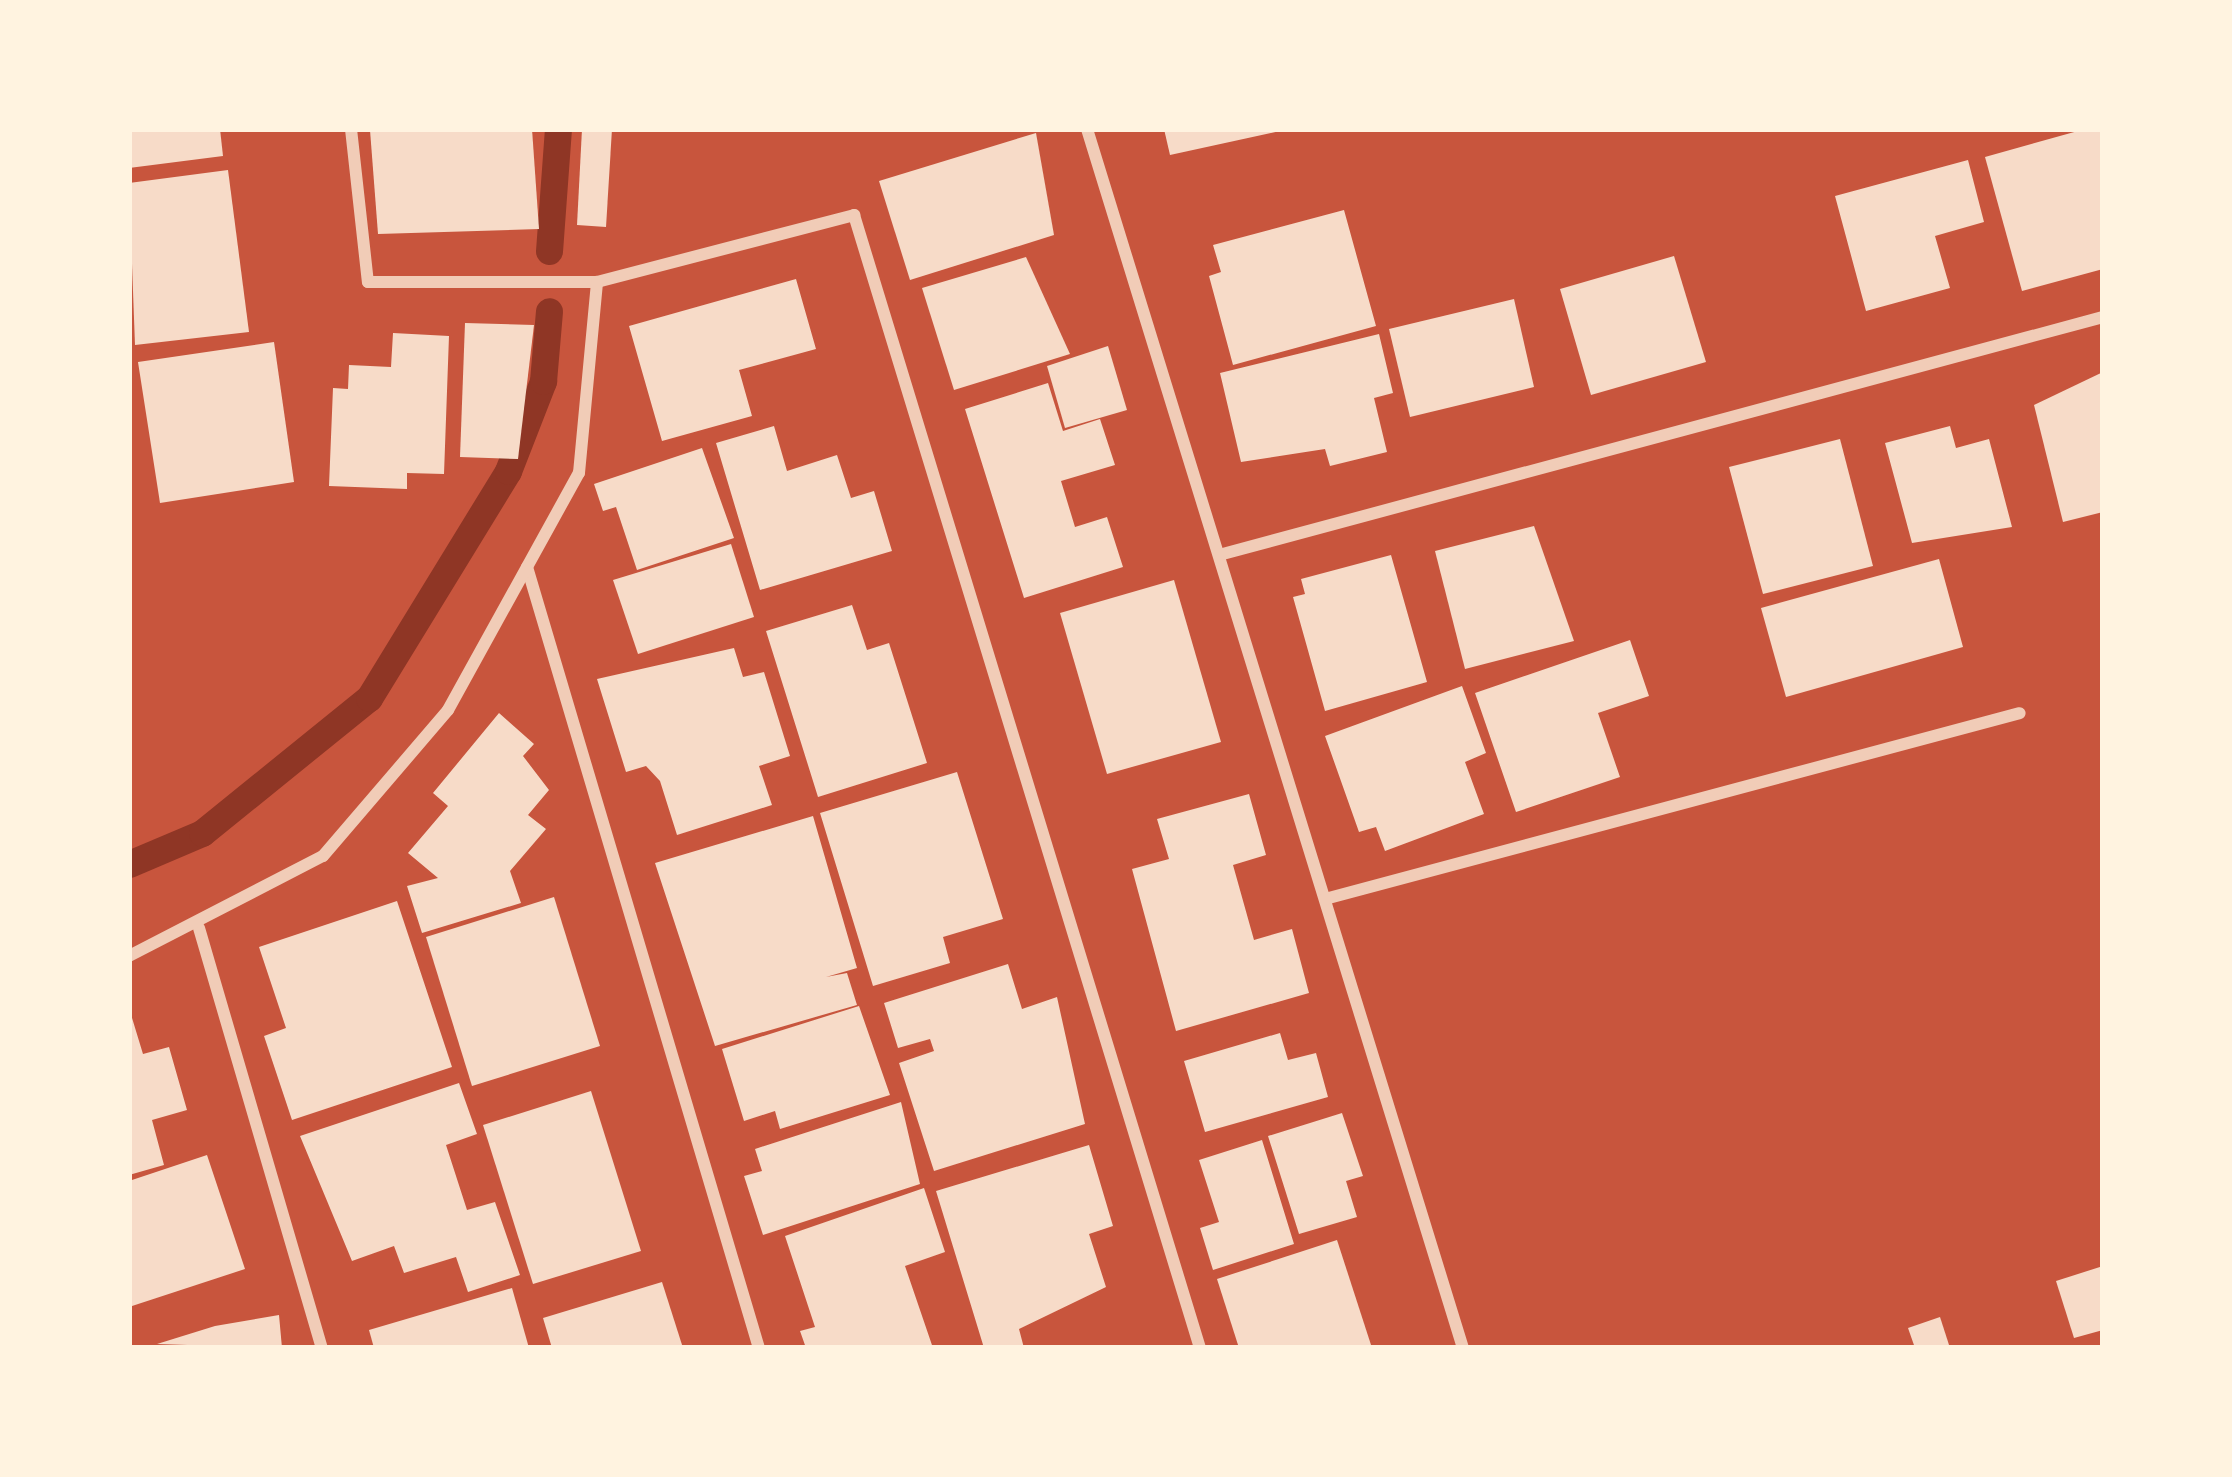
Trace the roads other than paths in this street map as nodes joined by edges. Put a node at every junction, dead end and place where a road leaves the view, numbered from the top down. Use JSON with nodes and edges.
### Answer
{"nodes":[{"id":1,"x":351,"y":129,"type":"edge"},
{"id":2,"x":1087,"y":129,"type":"edge"},
{"id":3,"x":596,"y":282,"type":"junction"},
{"id":4,"x":2103,"y":317,"type":"edge"},
{"id":5,"x":1219,"y":555,"type":"junction"},
{"id":6,"x":527,"y":566,"type":"junction"},
{"id":7,"x":2020,"y":713,"type":"dead end"},
{"id":8,"x":1325,"y":899,"type":"junction"},
{"id":9,"x":199,"y":928,"type":"junction"},
{"id":10,"x":129,"y":956,"type":"edge"},
{"id":11,"x":322,"y":1348,"type":"edge"},
{"id":12,"x":759,"y":1348,"type":"edge"},
{"id":13,"x":1200,"y":1348,"type":"edge"},
{"id":14,"x":1463,"y":1348,"type":"edge"}],
"edges":[{"from":1,"to":3,"type":"street"},
{"from":2,"to":5,"type":"street"},
{"from":3,"to":6,"type":"street"},
{"from":3,"to":13,"type":"street"},
{"from":4,"to":5,"type":"street"},
{"from":5,"to":8,"type":"street"},
{"from":6,"to":9,"type":"street"},
{"from":6,"to":12,"type":"street"},
{"from":7,"to":8,"type":"street"},
{"from":8,"to":14,"type":"street"},
{"from":9,"to":10,"type":"street"},
{"from":9,"to":11,"type":"street"}]}
